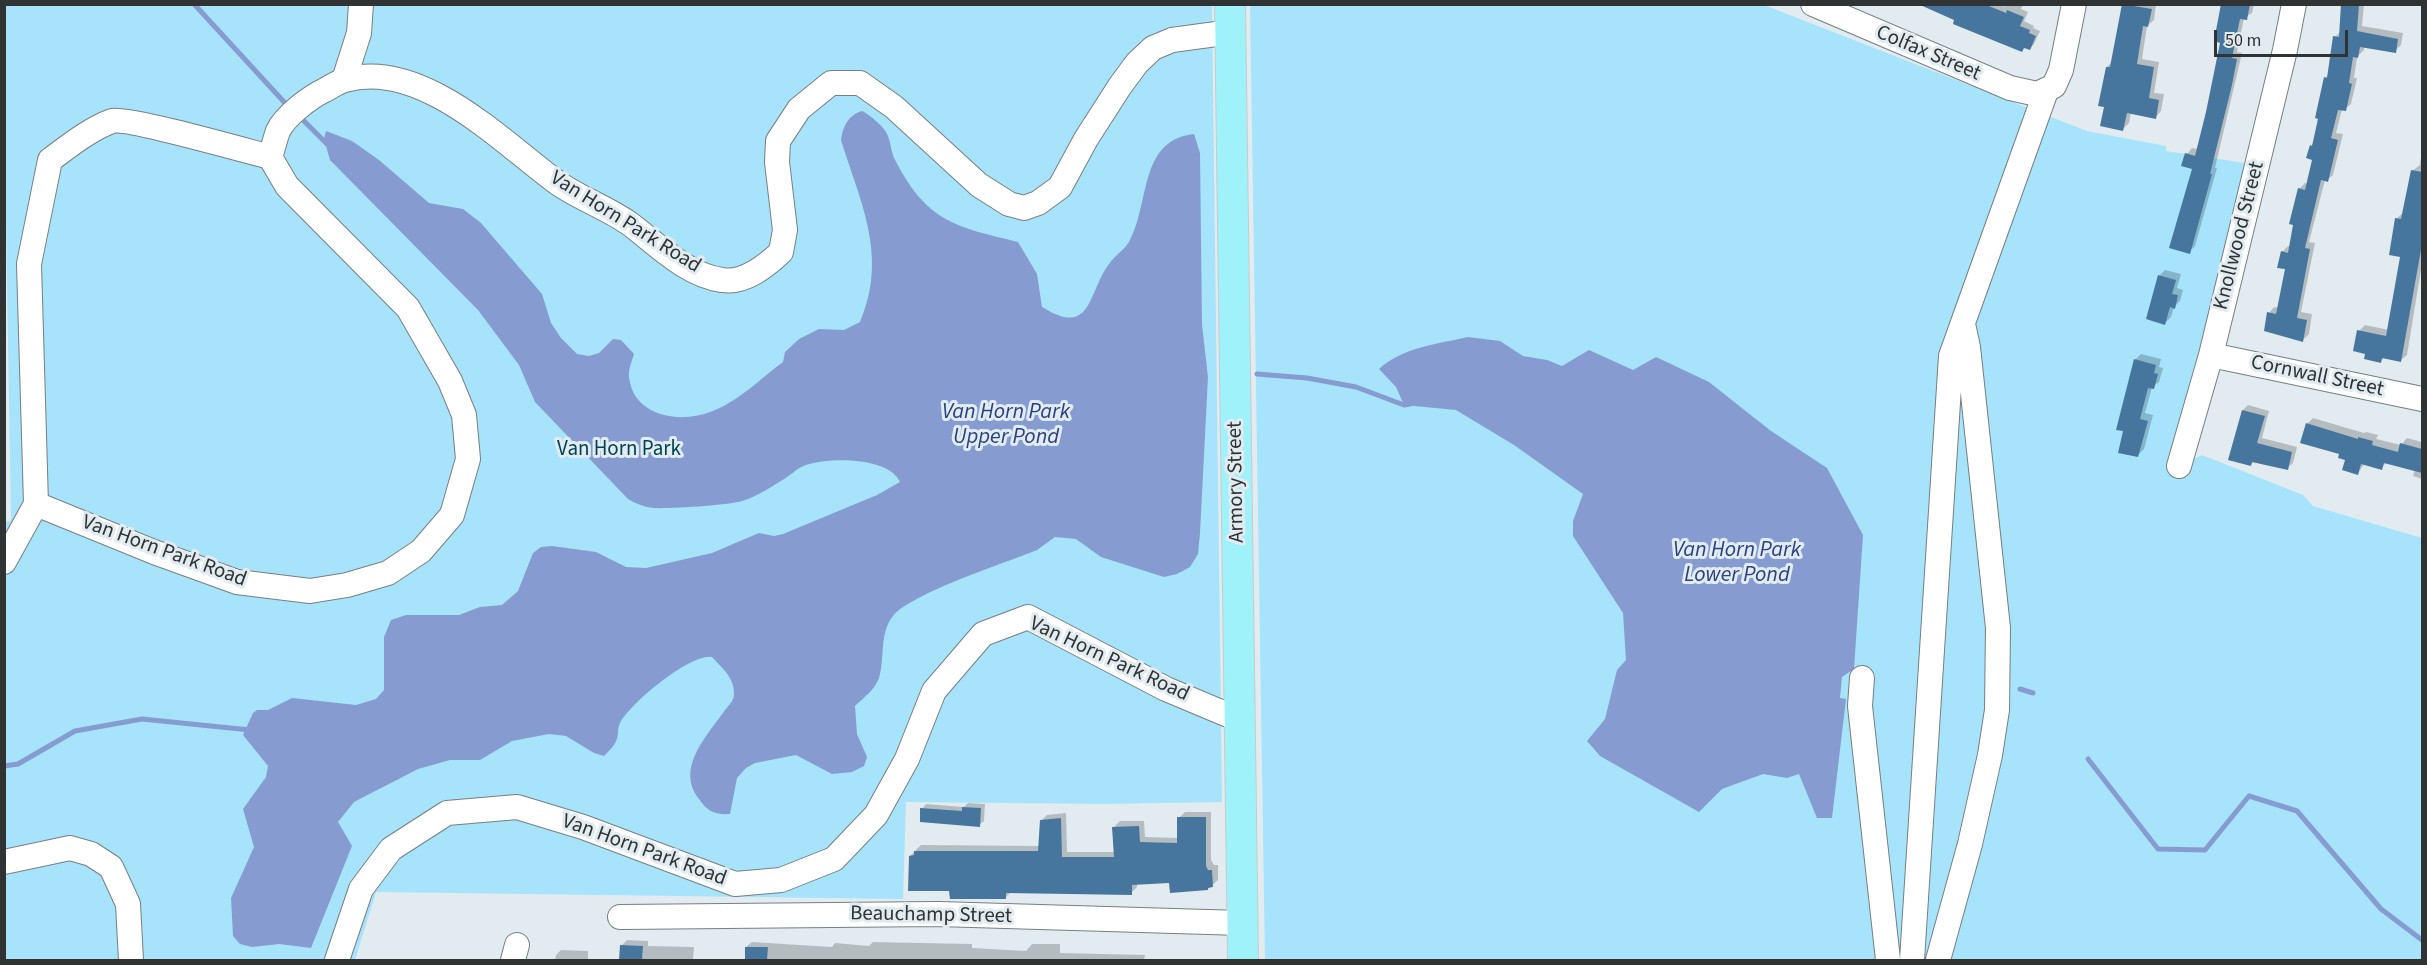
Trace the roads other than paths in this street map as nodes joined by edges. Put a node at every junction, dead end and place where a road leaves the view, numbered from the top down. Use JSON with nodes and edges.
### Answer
{"nodes":[{"id":1,"x":361,"y":4,"type":"edge"},
{"id":2,"x":1813,"y":4,"type":"edge"},
{"id":3,"x":2074,"y":4,"type":"edge"},
{"id":4,"x":2294,"y":4,"type":"edge"},
{"id":5,"x":1230,"y":18,"type":"edge"},
{"id":6,"x":344,"y":80,"type":"junction"},
{"id":7,"x":2046,"y":91,"type":"junction"},
{"id":8,"x":270,"y":157,"type":"junction"},
{"id":9,"x":1962,"y":322,"type":"junction"},
{"id":10,"x":2211,"y":354,"type":"junction"},
{"id":11,"x":2422,"y":399,"type":"edge"},
{"id":12,"x":2179,"y":466,"type":"dead end"},
{"id":13,"x":36,"y":504,"type":"junction"},
{"id":14,"x":4,"y":562,"type":"edge"},
{"id":15,"x":1862,"y":678,"type":"dead end"},
{"id":16,"x":1240,"y":720,"type":"junction"},
{"id":17,"x":4,"y":862,"type":"edge"},
{"id":18,"x":620,"y":917,"type":"dead end"},
{"id":19,"x":1242,"y":923,"type":"junction"},
{"id":20,"x":131,"y":960,"type":"edge"},
{"id":21,"x":337,"y":960,"type":"edge"},
{"id":22,"x":1243,"y":960,"type":"edge"},
{"id":23,"x":1888,"y":960,"type":"edge"},
{"id":24,"x":1912,"y":960,"type":"edge"},
{"id":25,"x":1938,"y":960,"type":"edge"}],
"edges":[{"from":1,"to":6,"type":"street"},
{"from":2,"to":7,"type":"street","name":"Colfax Street"},
{"from":3,"to":7,"type":"street"},
{"from":4,"to":10,"type":"street","name":"Knollwood Street"},
{"from":5,"to":6,"type":"street","name":"Van Horn Park Road"},
{"from":5,"to":16,"type":"main road","name":"Armory Street"},
{"from":6,"to":8,"type":"street","name":"Van Horn Park Road"},
{"from":7,"to":9,"type":"street"},
{"from":8,"to":13,"type":"street"},
{"from":8,"to":13,"type":"street","name":"Van Horn Park Road"},
{"from":9,"to":24,"type":"street"},
{"from":9,"to":25,"type":"street"},
{"from":10,"to":11,"type":"street","name":"Cornwall Street"},
{"from":10,"to":12,"type":"street","name":"Knollwood Street"},
{"from":13,"to":14,"type":"street"},
{"from":15,"to":23,"type":"street"},
{"from":16,"to":19,"type":"main road","name":"Armory Street"},
{"from":16,"to":21,"type":"street","name":"Van Horn Park Road"},
{"from":17,"to":20,"type":"street"},
{"from":18,"to":19,"type":"street","name":"Beauchamp Street"},
{"from":19,"to":22,"type":"main road","name":"Armory Street"}]}
